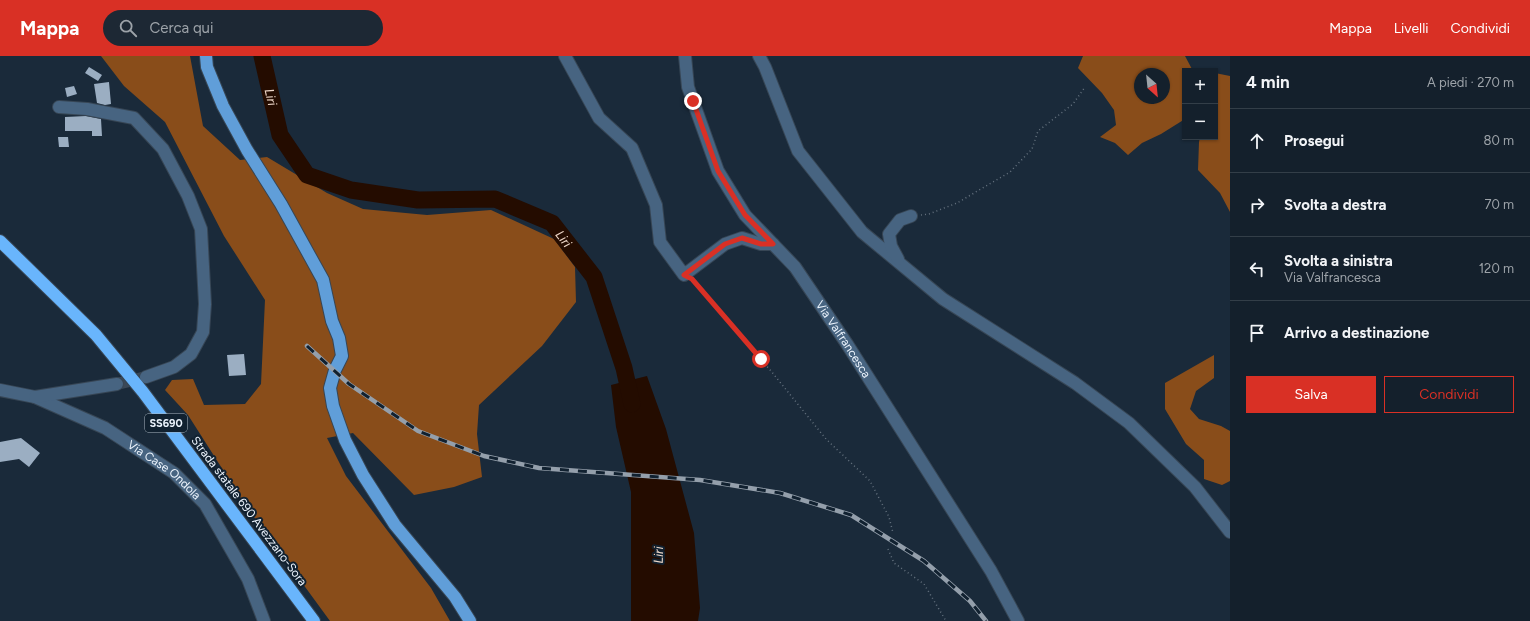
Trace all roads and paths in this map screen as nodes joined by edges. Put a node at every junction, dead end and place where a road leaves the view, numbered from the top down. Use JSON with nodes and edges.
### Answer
{"nodes":[{"id":1,"x":206,"y":56,"type":"edge"},
{"id":2,"x":565,"y":56,"type":"edge"},
{"id":3,"x":685,"y":56,"type":"edge"},
{"id":4,"x":759,"y":56,"type":"edge"},
{"id":5,"x":1085,"y":87,"type":"dead end"},
{"id":6,"x":59,"y":107,"type":"dead end"},
{"id":7,"x":911,"y":216,"type":"joint"},
{"id":8,"x":0,"y":241,"type":"edge"},
{"id":9,"x":773,"y":244,"type":"junction"},
{"id":10,"x":900,"y":264,"type":"junction"},
{"id":11,"x":684,"y":275,"type":"junction"},
{"id":12,"x":146,"y":377,"type":"tunnel mouth"},
{"id":13,"x":117,"y":384,"type":"tunnel mouth"},
{"id":14,"x":0,"y":390,"type":"edge"},
{"id":15,"x":34,"y":397,"type":"junction"},
{"id":16,"x":1230,"y":532,"type":"edge"},
{"id":17,"x":894,"y":533,"type":"dead end"},
{"id":18,"x":888,"y":549,"type":"dead end"},
{"id":19,"x":264,"y":621,"type":"edge"},
{"id":20,"x":314,"y":621,"type":"edge"},
{"id":21,"x":470,"y":621,"type":"edge"},
{"id":22,"x":946,"y":621,"type":"edge"},
{"id":23,"x":1018,"y":621,"type":"edge"}],
"edges":[{"from":1,"to":21,"type":"main road"},
{"from":2,"to":11,"type":"street"},
{"from":3,"to":9,"type":"street","name":"Via Valfrancesca"},
{"from":4,"to":10,"type":"street"},
{"from":5,"to":7,"type":"path"},
{"from":6,"to":12,"type":"street"},
{"from":7,"to":10,"type":"street"},
{"from":8,"to":20,"type":"highway","name":"Strada statale 690 Avezzano-Sora","number":"SS690"},
{"from":9,"to":11,"type":"street"},
{"from":9,"to":23,"type":"street","name":"Via Valfrancesca"},
{"from":10,"to":16,"type":"street"},
{"from":11,"to":17,"type":"path"},
{"from":13,"to":15,"type":"street"},
{"from":14,"to":15,"type":"street","name":"Via Case Ondola"},
{"from":15,"to":19,"type":"street","name":"Via Case Ondola"},
{"from":18,"to":22,"type":"path"}]}
